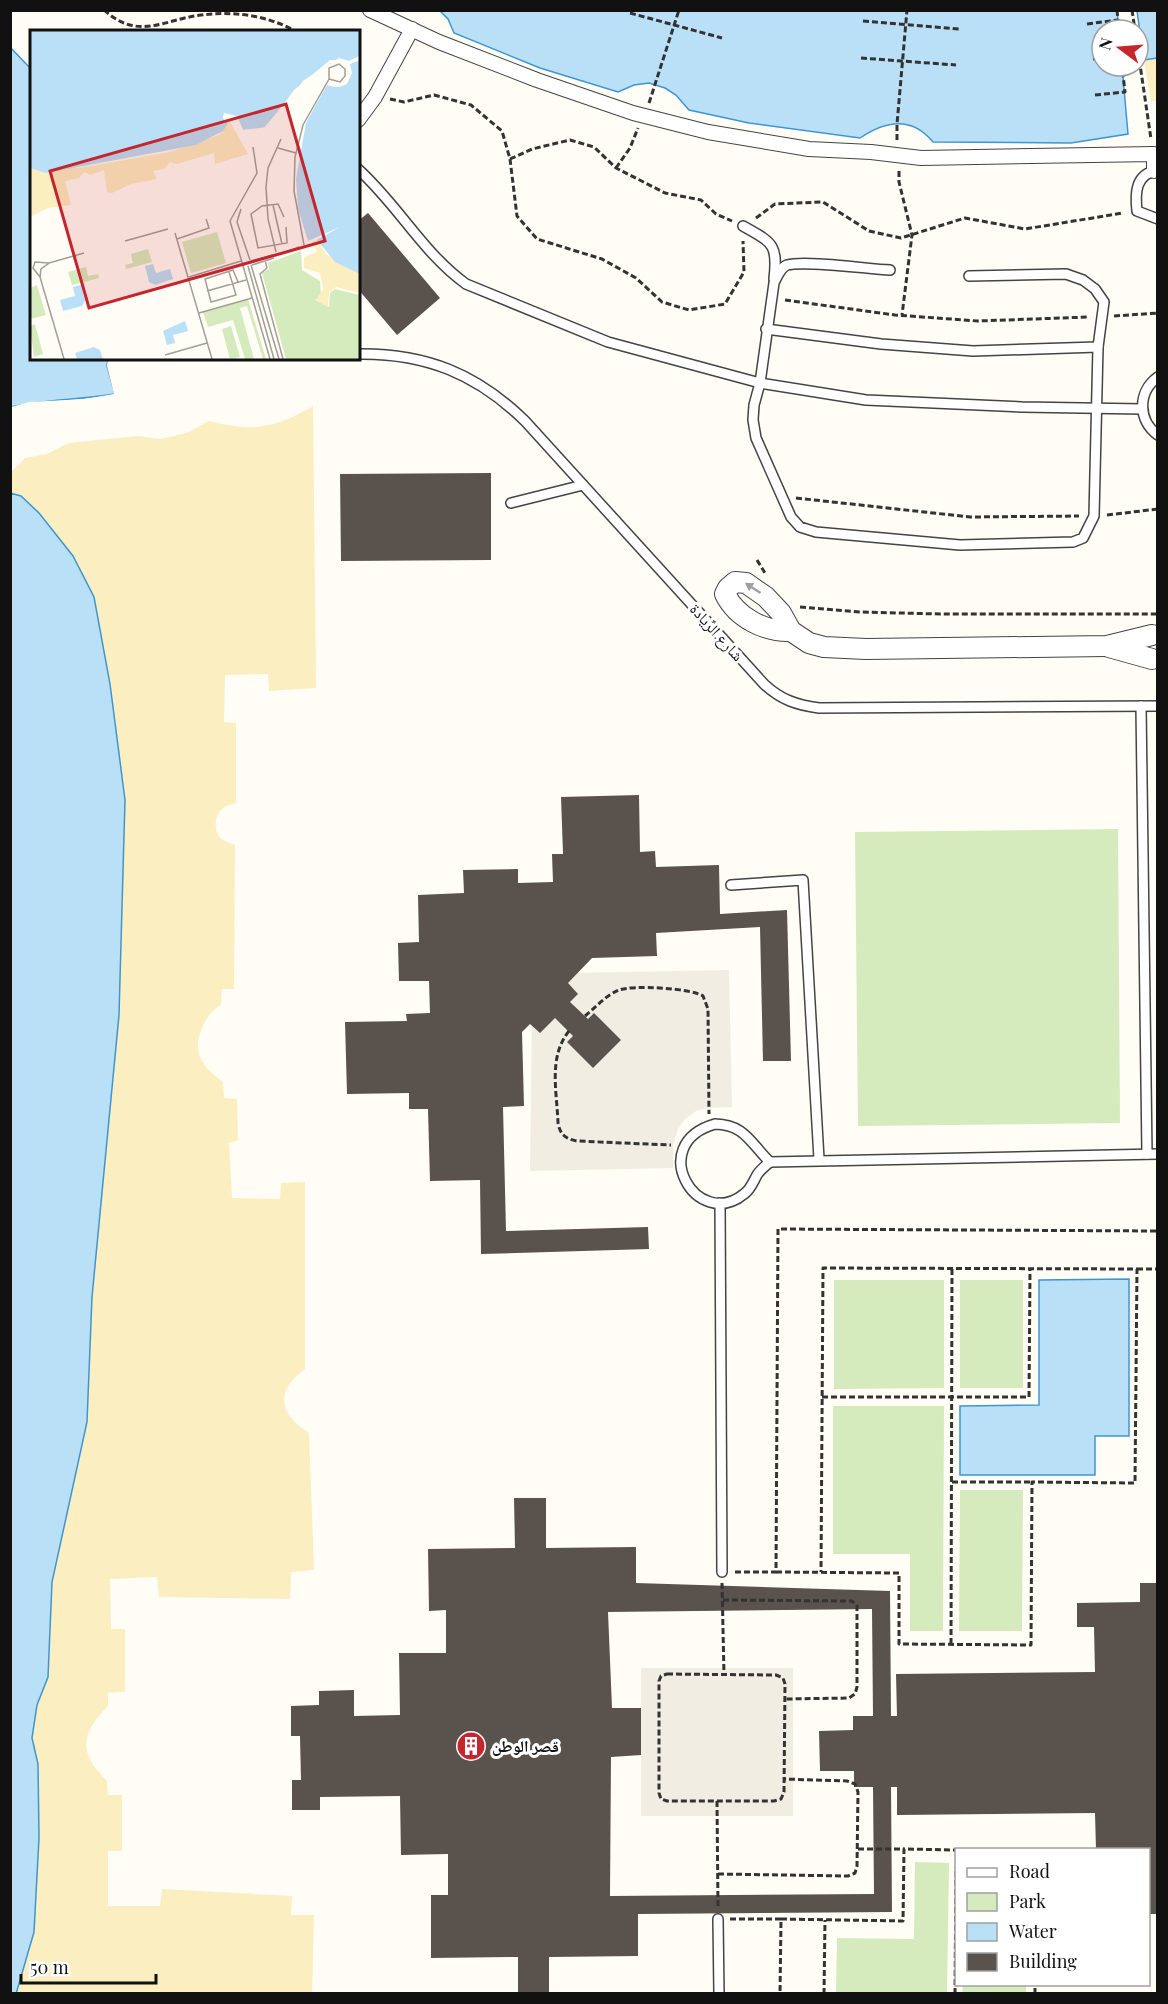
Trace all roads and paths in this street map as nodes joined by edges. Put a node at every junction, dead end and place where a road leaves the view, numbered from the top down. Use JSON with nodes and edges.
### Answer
{"nodes":[{"id":1,"x":104,"y":10,"type":"edge"},
{"id":2,"x":370,"y":10,"type":"edge"},
{"id":3,"x":679,"y":10,"type":"edge"},
{"id":4,"x":907,"y":10,"type":"edge"},
{"id":5,"x":630,"y":14,"type":"dead end"},
{"id":6,"x":863,"y":21,"type":"dead end"},
{"id":7,"x":1087,"y":24,"type":"dead end"},
{"id":8,"x":1090,"y":24,"type":"edge"},
{"id":9,"x":675,"y":25,"type":"junction"},
{"id":10,"x":958,"y":28,"type":"dead end"},
{"id":11,"x":412,"y":29,"type":"junction"},
{"id":12,"x":292,"y":30,"type":"edge"},
{"id":13,"x":722,"y":38,"type":"dead end"},
{"id":14,"x":861,"y":58,"type":"dead end"},
{"id":15,"x":956,"y":65,"type":"dead end"},
{"id":16,"x":1123,"y":78,"type":"edge"},
{"id":17,"x":1142,"y":78,"type":"edge"},
{"id":18,"x":656,"y":85,"type":"dead end"},
{"id":19,"x":1095,"y":95,"type":"dead end"},
{"id":20,"x":375,"y":97,"type":"junction"},
{"id":21,"x":360,"y":117,"type":"edge"},
{"id":22,"x":1154,"y":154,"type":"junction"},
{"id":23,"x":898,"y":155,"type":"junction"},
{"id":24,"x":510,"y":159,"type":"junction"},
{"id":25,"x":1156,"y":170,"type":"edge"},
{"id":26,"x":360,"y":171,"type":"edge"},
{"id":27,"x":1137,"y":211,"type":"junction"},
{"id":28,"x":1158,"y":219,"type":"edge"},
{"id":29,"x":743,"y":226,"type":"junction"},
{"id":30,"x":912,"y":235,"type":"junction"},
{"id":31,"x":890,"y":270,"type":"dead end"},
{"id":32,"x":969,"y":276,"type":"dead end"},
{"id":33,"x":774,"y":283,"type":"junction"},
{"id":34,"x":771,"y":298,"type":"junction"},
{"id":35,"x":1158,"y":313,"type":"edge"},
{"id":36,"x":902,"y":316,"type":"junction"},
{"id":37,"x":1102,"y":316,"type":"junction"},
{"id":38,"x":766,"y":329,"type":"junction"},
{"id":39,"x":1098,"y":347,"type":"junction"},
{"id":40,"x":360,"y":354,"type":"edge"},
{"id":41,"x":1158,"y":377,"type":"edge"},
{"id":42,"x":760,"y":383,"type":"junction"},
{"id":43,"x":1097,"y":408,"type":"junction"},
{"id":44,"x":1142,"y":409,"type":"junction"},
{"id":45,"x":1158,"y":435,"type":"edge"},
{"id":46,"x":583,"y":485,"type":"junction"},
{"id":47,"x":782,"y":496,"type":"junction"},
{"id":48,"x":511,"y":503,"type":"dead end"},
{"id":49,"x":1158,"y":509,"type":"edge"},
{"id":50,"x":1094,"y":516,"type":"junction"},
{"id":51,"x":757,"y":560,"type":"dead end"},
{"id":52,"x":769,"y":579,"type":"dead end"},
{"id":53,"x":793,"y":607,"type":"dead end"},
{"id":54,"x":1158,"y":614,"type":"edge"},
{"id":55,"x":791,"y":631,"type":"dead end"},
{"id":56,"x":1155,"y":632,"type":"edge"},
{"id":57,"x":1107,"y":646,"type":"junction"},
{"id":58,"x":1155,"y":662,"type":"edge"},
{"id":59,"x":1141,"y":706,"type":"junction"},
{"id":60,"x":1158,"y":706,"type":"edge"},
{"id":61,"x":731,"y":885,"type":"dead end"},
{"id":62,"x":585,"y":1016,"type":"dead end"},
{"id":63,"x":569,"y":1031,"type":"dead end"},
{"id":64,"x":709,"y":1126,"type":"junction"},
{"id":65,"x":684,"y":1146,"type":"junction"},
{"id":66,"x":1147,"y":1154,"type":"junction"},
{"id":67,"x":1158,"y":1154,"type":"edge"},
{"id":68,"x":819,"y":1159,"type":"junction"},
{"id":69,"x":770,"y":1162,"type":"junction"},
{"id":70,"x":720,"y":1203,"type":"junction"},
{"id":71,"x":1158,"y":1231,"type":"edge"},
{"id":72,"x":952,"y":1269,"type":"junction"},
{"id":73,"x":1030,"y":1269,"type":"junction"},
{"id":74,"x":1137,"y":1269,"type":"junction"},
{"id":75,"x":1158,"y":1269,"type":"edge"},
{"id":76,"x":822,"y":1397,"type":"junction"},
{"id":77,"x":952,"y":1397,"type":"junction"},
{"id":78,"x":952,"y":1482,"type":"junction"},
{"id":79,"x":1032,"y":1482,"type":"junction"},
{"id":80,"x":722,"y":1572,"type":"junction"},
{"id":81,"x":776,"y":1572,"type":"junction"},
{"id":82,"x":821,"y":1572,"type":"junction"},
{"id":83,"x":723,"y":1600,"type":"junction"},
{"id":84,"x":951,"y":1644,"type":"junction"},
{"id":85,"x":724,"y":1675,"type":"junction"},
{"id":86,"x":785,"y":1699,"type":"junction"},
{"id":87,"x":784,"y":1779,"type":"junction"},
{"id":88,"x":717,"y":1801,"type":"junction"},
{"id":89,"x":857,"y":1849,"type":"junction"},
{"id":90,"x":904,"y":1849,"type":"junction"},
{"id":91,"x":955,"y":1850,"type":"edge"},
{"id":92,"x":718,"y":1875,"type":"junction"},
{"id":93,"x":718,"y":1919,"type":"junction"},
{"id":94,"x":781,"y":1919,"type":"junction"},
{"id":95,"x":825,"y":1920,"type":"junction"},
{"id":96,"x":955,"y":1952,"type":"edge"},
{"id":97,"x":719,"y":1994,"type":"edge"},
{"id":98,"x":780,"y":1994,"type":"edge"},
{"id":99,"x":825,"y":1994,"type":"edge"},
{"id":100,"x":954,"y":1994,"type":"edge"}],
"edges":[{"from":1,"to":12,"type":"path"},
{"from":2,"to":11,"type":"street"},
{"from":3,"to":9,"type":"path"},
{"from":4,"to":23,"type":"path"},
{"from":5,"to":9,"type":"path"},
{"from":6,"to":10,"type":"path"},
{"from":7,"to":8,"type":"path"},
{"from":9,"to":13,"type":"path"},
{"from":9,"to":18,"type":"path"},
{"from":11,"to":20,"type":"street"},
{"from":11,"to":23,"type":"street"},
{"from":14,"to":15,"type":"path"},
{"from":16,"to":19,"type":"path"},
{"from":17,"to":22,"type":"path"},
{"from":20,"to":21,"type":"street"},
{"from":20,"to":24,"type":"path"},
{"from":22,"to":23,"type":"street"},
{"from":22,"to":25,"type":"street"},
{"from":23,"to":30,"type":"path"},
{"from":24,"to":29,"type":"path"},
{"from":24,"to":29,"type":"path"},
{"from":25,"to":27,"type":"lane"},
{"from":26,"to":42,"type":"lane"},
{"from":27,"to":28,"type":"lane"},
{"from":27,"to":30,"type":"path"},
{"from":29,"to":30,"type":"path"},
{"from":29,"to":33,"type":"lane"},
{"from":30,"to":36,"type":"path"},
{"from":31,"to":33,"type":"lane"},
{"from":32,"to":37,"type":"lane"},
{"from":33,"to":34,"type":"lane"},
{"from":34,"to":36,"type":"path"},
{"from":34,"to":38,"type":"lane"},
{"from":35,"to":37,"type":"path"},
{"from":36,"to":37,"type":"path"},
{"from":37,"to":39,"type":"lane"},
{"from":38,"to":39,"type":"lane"},
{"from":38,"to":42,"type":"lane"},
{"from":39,"to":43,"type":"lane"},
{"from":40,"to":46,"type":"lane","name":"شارع الرِّيادة"},
{"from":41,"to":44,"type":"lane"},
{"from":42,"to":43,"type":"lane"},
{"from":42,"to":47,"type":"lane"},
{"from":43,"to":44,"type":"lane"},
{"from":43,"to":50,"type":"lane"},
{"from":44,"to":45,"type":"lane"},
{"from":46,"to":48,"type":"lane"},
{"from":46,"to":59,"type":"lane","name":"شارع الرِّيادة"},
{"from":47,"to":50,"type":"path"},
{"from":47,"to":50,"type":"lane"},
{"from":49,"to":50,"type":"path"},
{"from":51,"to":52,"type":"path"},
{"from":53,"to":54,"type":"path"},
{"from":55,"to":57,"type":"street"},
{"from":56,"to":57,"type":"street"},
{"from":56,"to":58,"type":"street"},
{"from":57,"to":58,"type":"street"},
{"from":59,"to":60,"type":"lane","name":"شارع الرِّيادة"},
{"from":59,"to":66,"type":"lane"},
{"from":61,"to":68,"type":"lane"},
{"from":62,"to":64,"type":"path"},
{"from":63,"to":65,"type":"path"},
{"from":64,"to":65,"type":"lane"},
{"from":64,"to":69,"type":"lane"},
{"from":65,"to":70,"type":"lane"},
{"from":66,"to":67,"type":"lane"},
{"from":66,"to":68,"type":"lane"},
{"from":68,"to":69,"type":"lane"},
{"from":69,"to":70,"type":"lane"},
{"from":70,"to":80,"type":"lane"},
{"from":71,"to":81,"type":"path"},
{"from":72,"to":73,"type":"path"},
{"from":72,"to":76,"type":"path"},
{"from":72,"to":77,"type":"path"},
{"from":73,"to":74,"type":"path"},
{"from":73,"to":77,"type":"path"},
{"from":74,"to":75,"type":"path"},
{"from":74,"to":79,"type":"path"},
{"from":76,"to":77,"type":"path"},
{"from":76,"to":82,"type":"path"},
{"from":77,"to":78,"type":"path"},
{"from":78,"to":79,"type":"path"},
{"from":78,"to":84,"type":"path"},
{"from":79,"to":84,"type":"path"},
{"from":80,"to":81,"type":"path"},
{"from":80,"to":83,"type":"path"},
{"from":81,"to":82,"type":"path"},
{"from":82,"to":84,"type":"path"},
{"from":83,"to":85,"type":"path"},
{"from":83,"to":86,"type":"path"},
{"from":85,"to":86,"type":"path"},
{"from":85,"to":88,"type":"path"},
{"from":86,"to":87,"type":"path"},
{"from":87,"to":88,"type":"path"},
{"from":87,"to":89,"type":"path"},
{"from":88,"to":92,"type":"path"},
{"from":89,"to":90,"type":"path"},
{"from":89,"to":92,"type":"path"},
{"from":90,"to":91,"type":"path"},
{"from":90,"to":95,"type":"path"},
{"from":92,"to":93,"type":"path"},
{"from":93,"to":94,"type":"path"},
{"from":93,"to":97,"type":"lane"},
{"from":94,"to":95,"type":"path"},
{"from":94,"to":98,"type":"path"},
{"from":95,"to":99,"type":"path"},
{"from":96,"to":100,"type":"path"}]}
